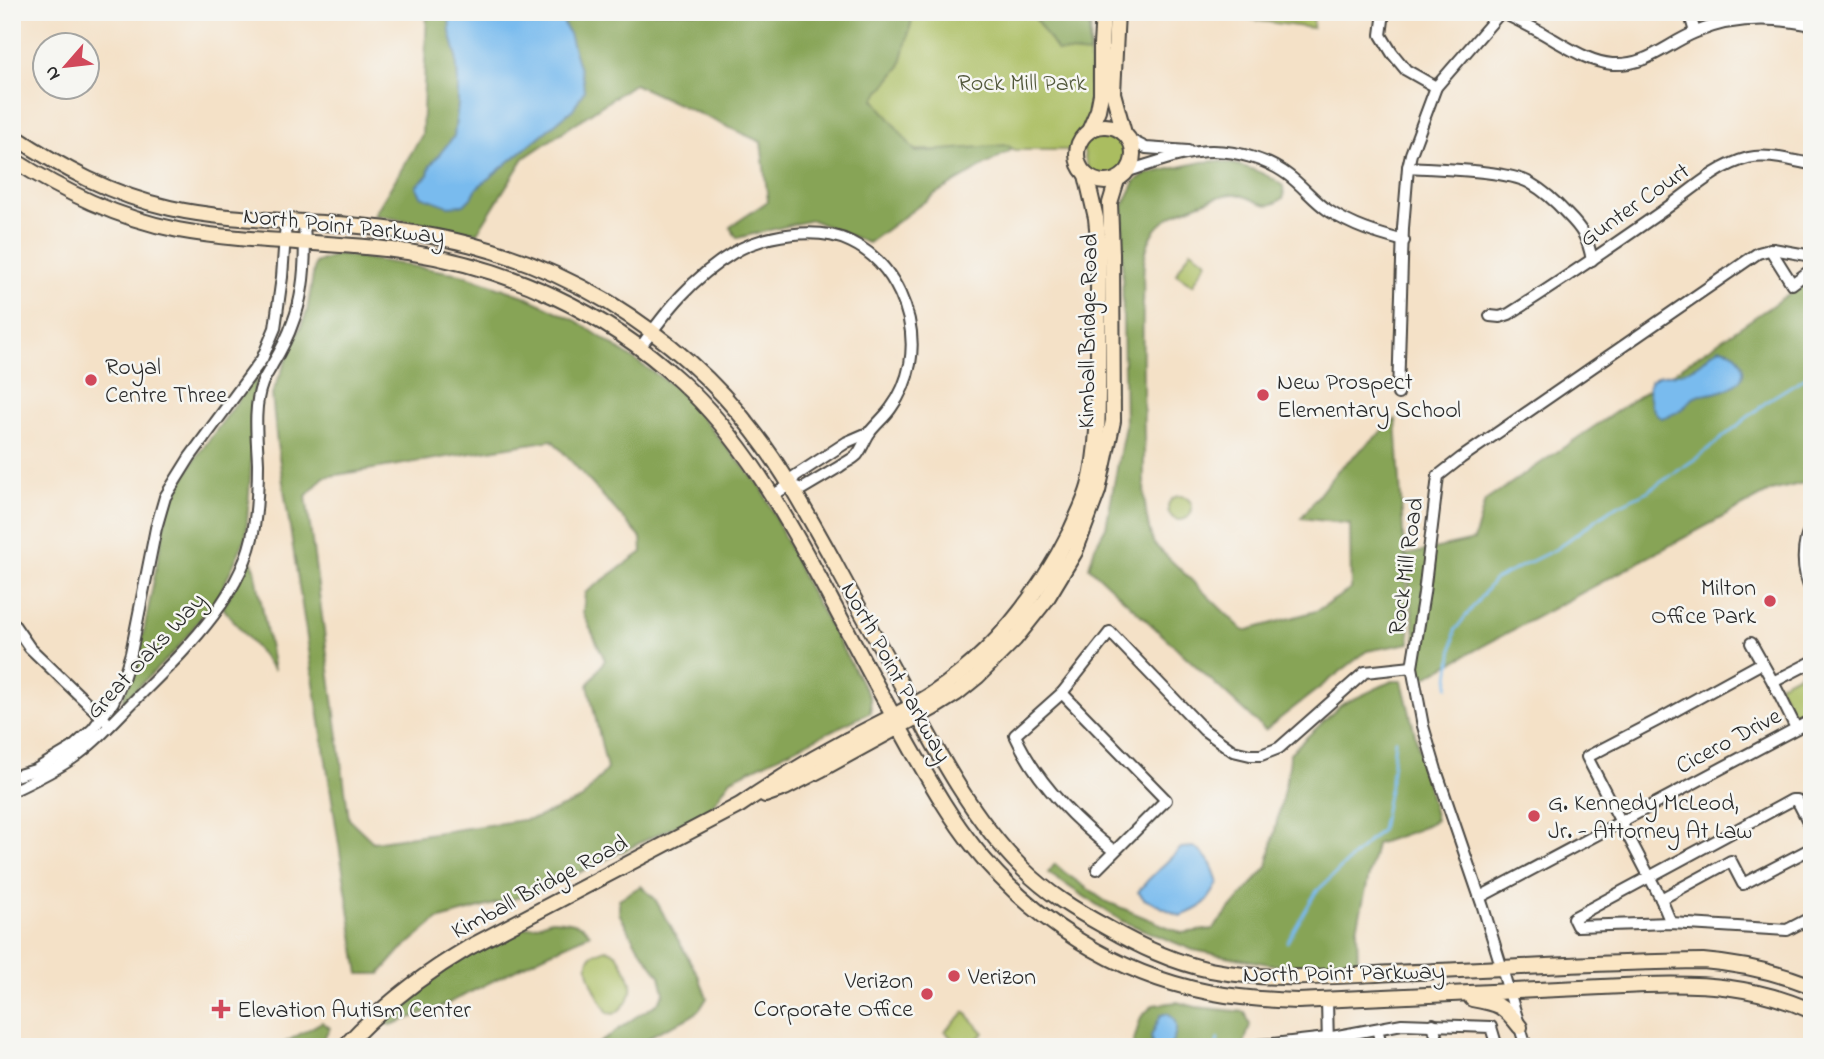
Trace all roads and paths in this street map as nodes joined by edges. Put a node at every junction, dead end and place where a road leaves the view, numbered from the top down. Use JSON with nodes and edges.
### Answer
{"nodes":[{"id":1,"x":1103,"y":12,"type":"edge"},
{"id":2,"x":1117,"y":12,"type":"edge"},
{"id":3,"x":1384,"y":12,"type":"edge"},
{"id":4,"x":1501,"y":12,"type":"edge"},
{"id":5,"x":1689,"y":12,"type":"edge"},
{"id":6,"x":1812,"y":25,"type":"edge"},
{"id":7,"x":1695,"y":32,"type":"junction"},
{"id":8,"x":1436,"y":87,"type":"junction"},
{"id":9,"x":1089,"y":131,"type":"junction"},
{"id":10,"x":12,"y":135,"type":"edge"},
{"id":11,"x":1127,"y":136,"type":"junction"},
{"id":12,"x":1194,"y":152,"type":"junction"},
{"id":13,"x":12,"y":159,"type":"edge"},
{"id":14,"x":1812,"y":164,"type":"edge"},
{"id":15,"x":1408,"y":167,"type":"junction"},
{"id":16,"x":1086,"y":175,"type":"junction"},
{"id":17,"x":1123,"y":176,"type":"junction"},
{"id":18,"x":286,"y":222,"type":"junction"},
{"id":19,"x":304,"y":222,"type":"junction"},
{"id":20,"x":285,"y":241,"type":"junction"},
{"id":21,"x":1404,"y":241,"type":"junction"},
{"id":22,"x":305,"y":242,"type":"junction"},
{"id":23,"x":1770,"y":249,"type":"junction"},
{"id":24,"x":1812,"y":256,"type":"edge"},
{"id":25,"x":1592,"y":260,"type":"junction"},
{"id":26,"x":1812,"y":269,"type":"edge"},
{"id":27,"x":1490,"y":316,"type":"dead end"},
{"id":28,"x":652,"y":332,"type":"junction"},
{"id":29,"x":640,"y":348,"type":"junction"},
{"id":30,"x":1398,"y":394,"type":"dead end"},
{"id":31,"x":870,"y":432,"type":"junction"},
{"id":32,"x":790,"y":485,"type":"junction"},
{"id":33,"x":773,"y":495,"type":"junction"},
{"id":34,"x":1812,"y":524,"type":"edge"},
{"id":35,"x":1812,"y":592,"type":"edge"},
{"id":36,"x":12,"y":622,"type":"edge"},
{"id":37,"x":1751,"y":643,"type":"dead end"},
{"id":38,"x":1812,"y":662,"type":"edge"},
{"id":39,"x":1762,"y":663,"type":"junction"},
{"id":40,"x":1412,"y":667,"type":"junction"},
{"id":41,"x":1773,"y":682,"type":"junction"},
{"id":42,"x":1062,"y":693,"type":"junction"},
{"id":43,"x":916,"y":711,"type":"junction"},
{"id":44,"x":1812,"y":720,"type":"edge"},
{"id":45,"x":106,"y":721,"type":"junction"},
{"id":46,"x":896,"y":721,"type":"junction"},
{"id":47,"x":1796,"y":728,"type":"junction"},
{"id":48,"x":12,"y":777,"type":"edge"},
{"id":49,"x":12,"y":791,"type":"edge"},
{"id":50,"x":1620,"y":822,"type":"junction"},
{"id":51,"x":1812,"y":829,"type":"edge"},
{"id":52,"x":1812,"y":848,"type":"edge"},
{"id":53,"x":1114,"y":852,"type":"junction"},
{"id":54,"x":1097,"y":869,"type":"dead end"},
{"id":55,"x":1649,"y":877,"type":"junction"},
{"id":56,"x":1480,"y":897,"type":"junction"},
{"id":57,"x":1661,"y":899,"type":"junction"},
{"id":58,"x":1065,"y":904,"type":"junction"},
{"id":59,"x":1812,"y":917,"type":"edge"},
{"id":60,"x":1050,"y":922,"type":"junction"},
{"id":61,"x":1671,"y":923,"type":"junction"},
{"id":62,"x":1501,"y":968,"type":"junction"},
{"id":63,"x":1325,"y":976,"type":"junction"},
{"id":64,"x":1812,"y":986,"type":"edge"},
{"id":65,"x":1509,"y":992,"type":"junction"},
{"id":66,"x":1450,"y":994,"type":"junction"},
{"id":67,"x":1327,"y":999,"type":"junction"},
{"id":68,"x":1810,"y":1012,"type":"edge"},
{"id":69,"x":370,"y":1022,"type":"junction"},
{"id":70,"x":1433,"y":1024,"type":"junction"},
{"id":71,"x":1520,"y":1027,"type":"junction"},
{"id":72,"x":1377,"y":1028,"type":"junction"},
{"id":73,"x":1328,"y":1042,"type":"edge"},
{"id":74,"x":1256,"y":1045,"type":"dead end"},
{"id":75,"x":344,"y":1047,"type":"edge"},
{"id":76,"x":352,"y":1047,"type":"edge"},
{"id":77,"x":1382,"y":1047,"type":"edge"},
{"id":78,"x":1439,"y":1047,"type":"edge"},
{"id":79,"x":1497,"y":1047,"type":"edge"},
{"id":80,"x":1526,"y":1047,"type":"edge"}],
"edges":[{"from":1,"to":9,"type":"street"},
{"from":2,"to":11,"type":"street"},
{"from":3,"to":8,"type":"street"},
{"from":4,"to":7,"type":"street"},
{"from":4,"to":8,"type":"street"},
{"from":5,"to":7,"type":"street"},
{"from":6,"to":7,"type":"street"},
{"from":8,"to":15,"type":"street"},
{"from":9,"to":11,"type":"street"},
{"from":9,"to":16,"type":"street"},
{"from":10,"to":18,"type":"street","name":"North Point Parkway"},
{"from":11,"to":12,"type":"street"},
{"from":11,"to":17,"type":"street"},
{"from":12,"to":17,"type":"street"},
{"from":12,"to":21,"type":"street"},
{"from":13,"to":20,"type":"street","name":"North Point Parkway"},
{"from":14,"to":25,"type":"street","name":"Gunter Court"},
{"from":15,"to":21,"type":"street"},
{"from":15,"to":25,"type":"street"},
{"from":16,"to":17,"type":"street"},
{"from":16,"to":43,"type":"street","name":"Kimball Bridge Road"},
{"from":17,"to":43,"type":"street","name":"Kimball Bridge Road"},
{"from":18,"to":19,"type":"street","name":"North Point Parkway"},
{"from":18,"to":20,"type":"street","name":"Great Oaks Way"},
{"from":19,"to":22,"type":"street","name":"Great Oaks Way"},
{"from":19,"to":28,"type":"street","name":"North Point Parkway"},
{"from":20,"to":22,"type":"street","name":"North Point Parkway"},
{"from":20,"to":45,"type":"street","name":"Great Oaks Way"},
{"from":21,"to":30,"type":"street"},
{"from":22,"to":29,"type":"street","name":"North Point Parkway"},
{"from":22,"to":45,"type":"street","name":"Great Oaks Way"},
{"from":23,"to":24,"type":"street"},
{"from":23,"to":26,"type":"street"},
{"from":23,"to":40,"type":"street","name":"Rock Mill Road"},
{"from":25,"to":27,"type":"street","name":"Gunter Court"},
{"from":28,"to":29,"type":"street"},
{"from":28,"to":31,"type":"street"},
{"from":28,"to":32,"type":"street","name":"North Point Parkway"},
{"from":29,"to":33,"type":"street","name":"North Point Parkway"},
{"from":31,"to":32,"type":"street"},
{"from":31,"to":32,"type":"street"},
{"from":32,"to":33,"type":"street"},
{"from":32,"to":43,"type":"street","name":"North Point Parkway"},
{"from":33,"to":46,"type":"street","name":"North Point Parkway"},
{"from":34,"to":35,"type":"street"},
{"from":36,"to":45,"type":"street"},
{"from":37,"to":39,"type":"street"},
{"from":38,"to":41,"type":"street"},
{"from":39,"to":41,"type":"street"},
{"from":39,"to":50,"type":"street"},
{"from":40,"to":42,"type":"street"},
{"from":40,"to":56,"type":"street","name":"Rock Mill Road"},
{"from":41,"to":47,"type":"street"},
{"from":42,"to":53,"type":"street"},
{"from":42,"to":53,"type":"street"},
{"from":43,"to":46,"type":"street","name":"Kimball Bridge Road"},
{"from":43,"to":58,"type":"street","name":"North Point Parkway"},
{"from":44,"to":47,"type":"street","name":"Cicero Drive"},
{"from":45,"to":48,"type":"street","name":"Great Oaks Way"},
{"from":45,"to":49,"type":"street","name":"Great Oaks Way"},
{"from":46,"to":60,"type":"street","name":"North Point Parkway"},
{"from":46,"to":69,"type":"street","name":"Kimball Bridge Road"},
{"from":47,"to":50,"type":"street","name":"Cicero Drive"},
{"from":50,"to":55,"type":"street"},
{"from":50,"to":56,"type":"street","name":"Cicero Drive"},
{"from":51,"to":55,"type":"street"},
{"from":52,"to":57,"type":"street"},
{"from":53,"to":54,"type":"street"},
{"from":55,"to":57,"type":"street"},
{"from":55,"to":61,"type":"street"},
{"from":56,"to":62,"type":"street","name":"Rock Mill Road"},
{"from":57,"to":61,"type":"street"},
{"from":58,"to":60,"type":"street"},
{"from":58,"to":63,"type":"street","name":"North Point Parkway"},
{"from":59,"to":61,"type":"street"},
{"from":60,"to":67,"type":"street","name":"North Point Parkway"},
{"from":62,"to":63,"type":"street","name":"North Point Parkway"},
{"from":62,"to":64,"type":"street","name":"North Point Parkway"},
{"from":62,"to":65,"type":"street","name":"Rock Mill Road"},
{"from":63,"to":67,"type":"street"},
{"from":65,"to":66,"type":"street","name":"North Point Parkway"},
{"from":65,"to":68,"type":"street","name":"North Point Parkway"},
{"from":65,"to":71,"type":"street","name":"Rock Mill Road"},
{"from":66,"to":67,"type":"street","name":"North Point Parkway"},
{"from":66,"to":71,"type":"street"},
{"from":67,"to":73,"type":"street"},
{"from":69,"to":75,"type":"street","name":"Kimball Bridge Road"},
{"from":69,"to":76,"type":"street","name":"Kimball Bridge Road"},
{"from":70,"to":72,"type":"street"},
{"from":70,"to":78,"type":"street"},
{"from":70,"to":79,"type":"street"},
{"from":71,"to":80,"type":"street","name":"Rock Mill Road"},
{"from":72,"to":73,"type":"street"},
{"from":72,"to":77,"type":"street"},
{"from":73,"to":74,"type":"street"}]}
